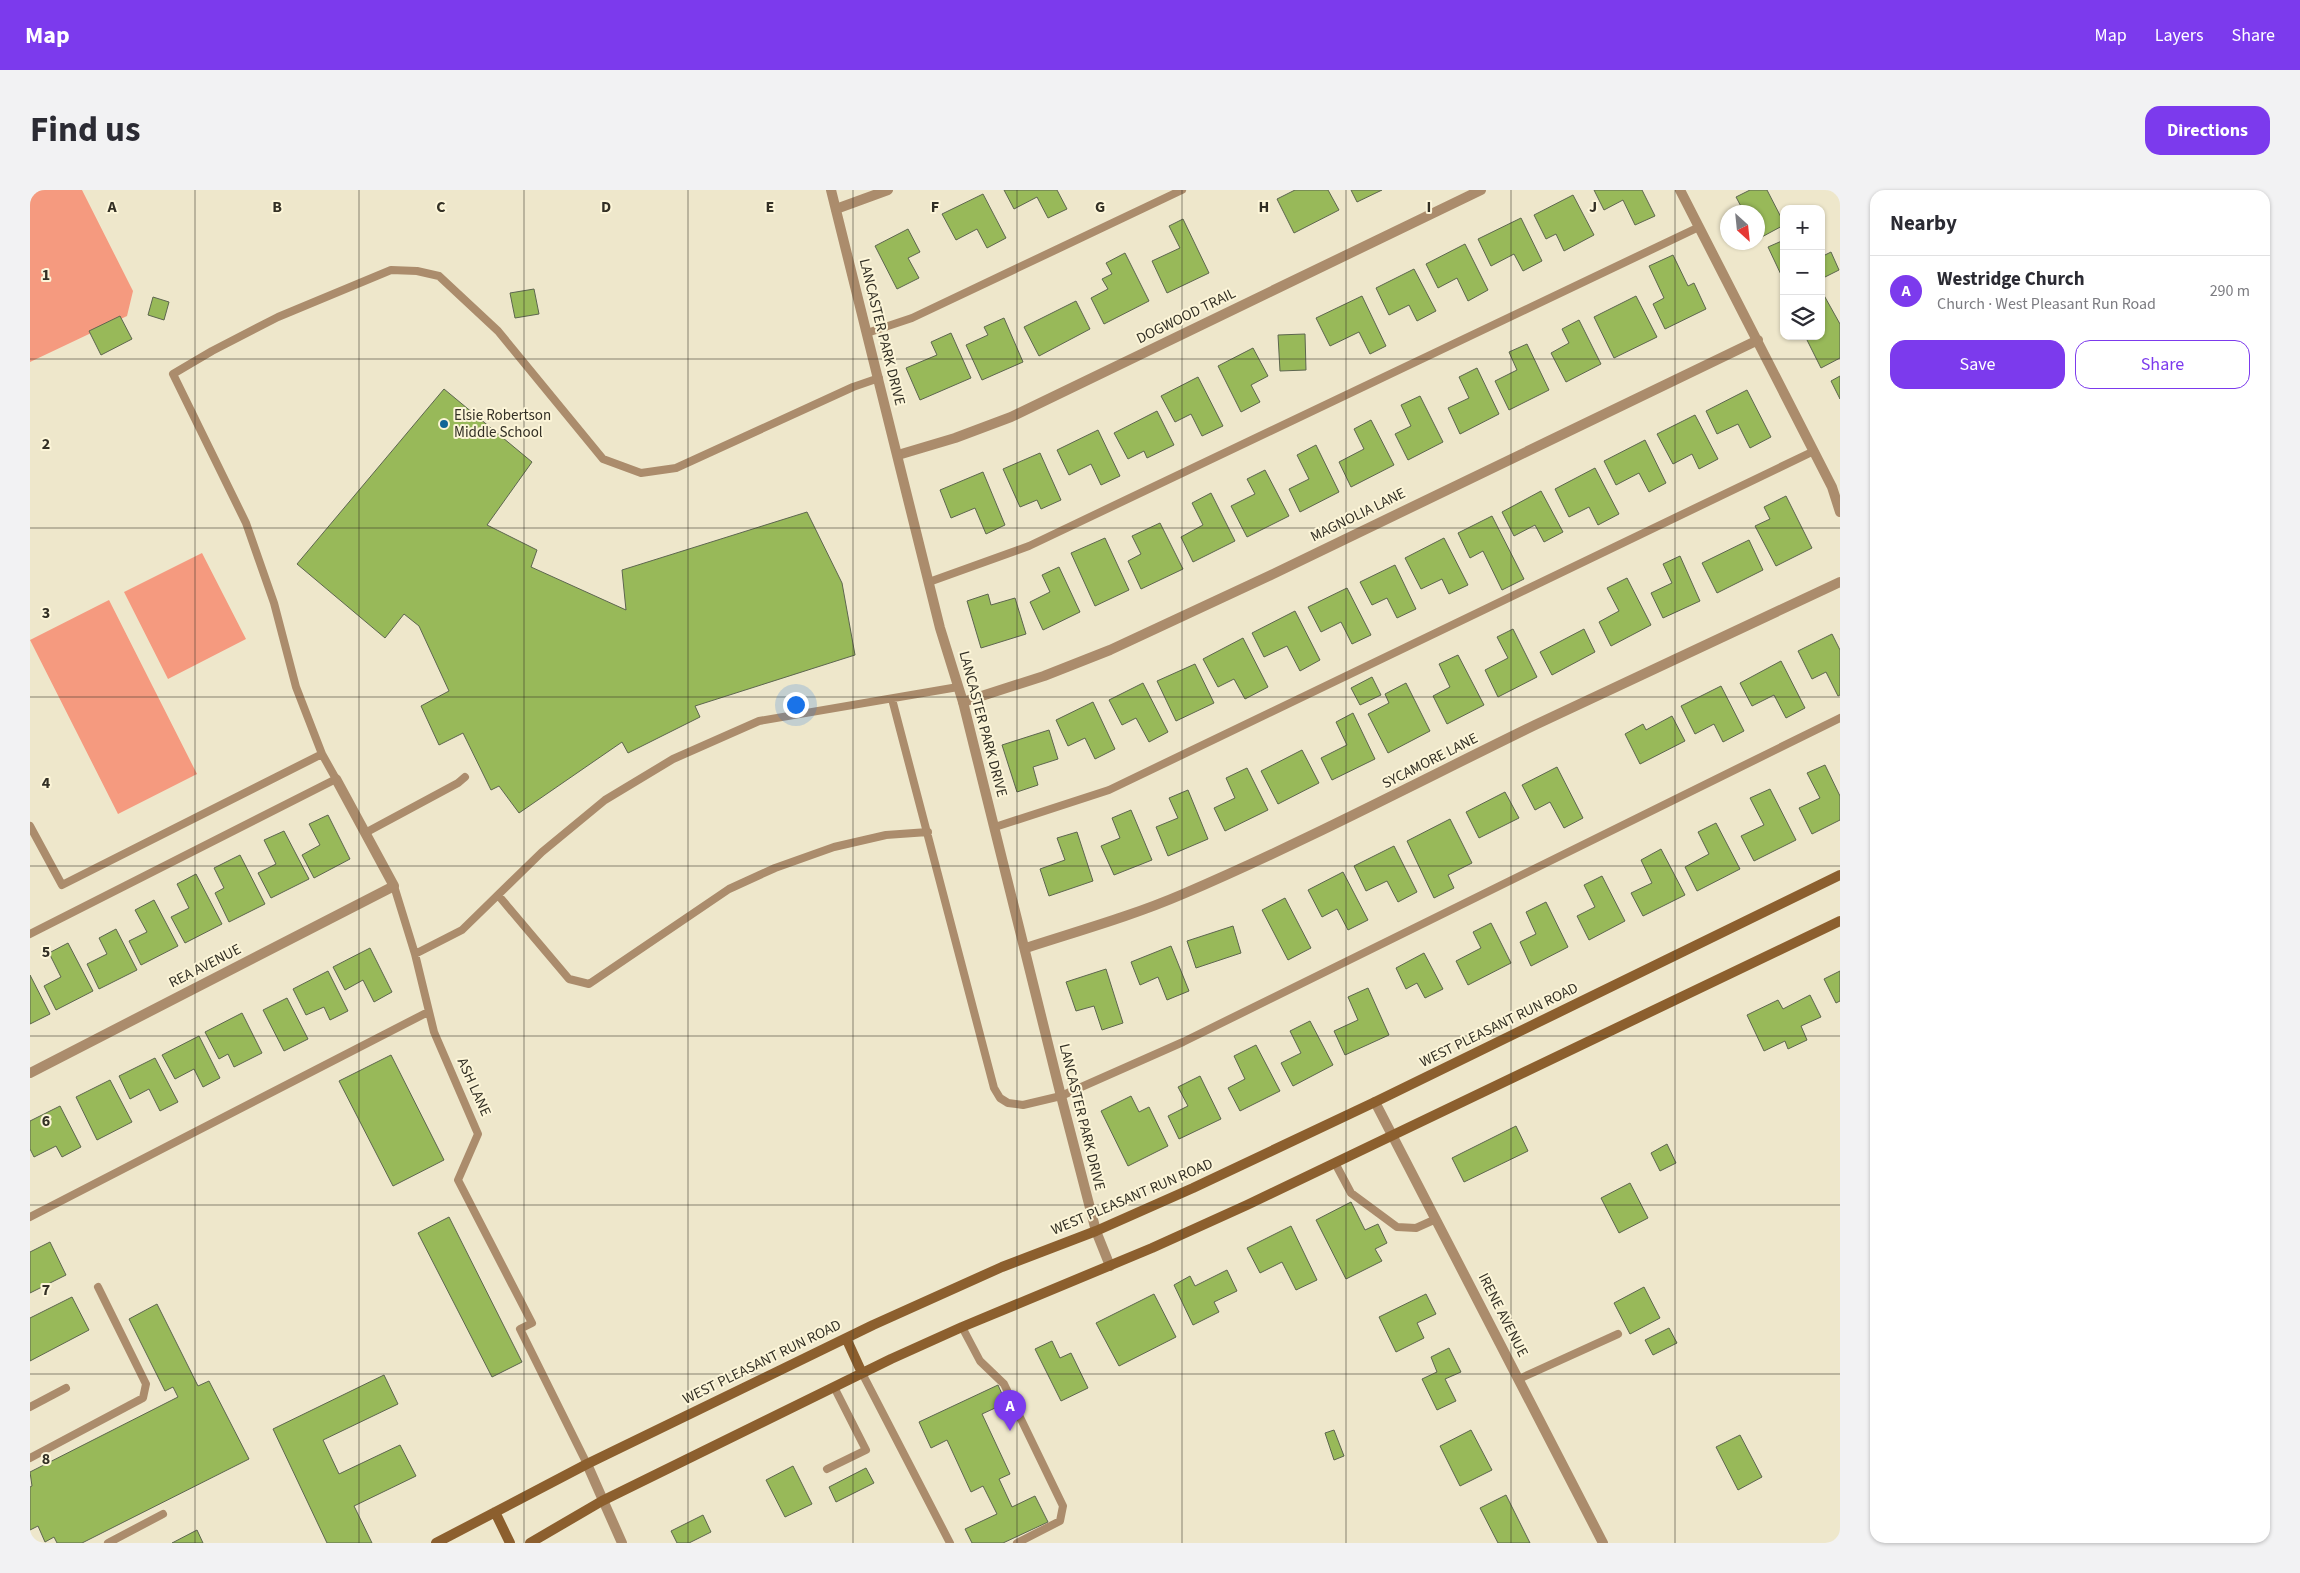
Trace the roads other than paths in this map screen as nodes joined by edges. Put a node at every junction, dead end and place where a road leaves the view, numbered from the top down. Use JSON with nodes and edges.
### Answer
{"nodes":[{"id":1,"x":830,"y":190,"type":"edge"},
{"id":2,"x":888,"y":190,"type":"edge"},
{"id":3,"x":1182,"y":190,"type":"edge"},
{"id":4,"x":1481,"y":190,"type":"edge"},
{"id":5,"x":1680,"y":190,"type":"edge"},
{"id":6,"x":836,"y":209,"type":"junction"},
{"id":7,"x":1700,"y":227,"type":"junction"},
{"id":8,"x":867,"y":333,"type":"junction"},
{"id":9,"x":1758,"y":340,"type":"junction"},
{"id":10,"x":879,"y":378,"type":"junction"},
{"id":11,"x":1814,"y":451,"type":"junction"},
{"id":12,"x":898,"y":455,"type":"junction"},
{"id":13,"x":1840,"y":512,"type":"edge"},
{"id":14,"x":929,"y":582,"type":"junction"},
{"id":15,"x":1840,"y":582,"type":"edge"},
{"id":16,"x":958,"y":687,"type":"junction"},
{"id":17,"x":892,"y":699,"type":"junction"},
{"id":18,"x":963,"y":702,"type":"junction"},
{"id":19,"x":1840,"y":718,"type":"edge"},
{"id":20,"x":322,"y":754,"type":"junction"},
{"id":21,"x":465,"y":777,"type":"dead end"},
{"id":22,"x":336,"y":779,"type":"junction"},
{"id":23,"x":30,"y":826,"type":"edge"},
{"id":24,"x":995,"y":827,"type":"junction"},
{"id":25,"x":365,"y":832,"type":"junction"},
{"id":26,"x":928,"y":832,"type":"junction"},
{"id":27,"x":1840,"y":875,"type":"edge"},
{"id":28,"x":394,"y":886,"type":"junction"},
{"id":29,"x":498,"y":895,"type":"junction"},
{"id":30,"x":1840,"y":921,"type":"edge"},
{"id":31,"x":30,"y":934,"type":"edge"},
{"id":32,"x":1026,"y":948,"type":"junction"},
{"id":33,"x":415,"y":954,"type":"junction"},
{"id":34,"x":428,"y":1012,"type":"junction"},
{"id":35,"x":30,"y":1073,"type":"edge"},
{"id":36,"x":1061,"y":1096,"type":"junction"},
{"id":37,"x":1375,"y":1102,"type":"junction"},
{"id":38,"x":1393,"y":1136,"type":"junction"},
{"id":39,"x":1335,"y":1163,"type":"junction"},
{"id":40,"x":30,"y":1217,"type":"edge"},
{"id":41,"x":1436,"y":1219,"type":"junction"},
{"id":42,"x":1096,"y":1231,"type":"junction"},
{"id":43,"x":1110,"y":1266,"type":"junction"},
{"id":44,"x":98,"y":1287,"type":"dead end"},
{"id":45,"x":962,"y":1327,"type":"junction"},
{"id":46,"x":1618,"y":1334,"type":"dead end"},
{"id":47,"x":846,"y":1338,"type":"junction"},
{"id":48,"x":862,"y":1373,"type":"junction"},
{"id":49,"x":1519,"y":1379,"type":"junction"},
{"id":50,"x":834,"y":1387,"type":"junction"},
{"id":51,"x":66,"y":1388,"type":"dead end"},
{"id":52,"x":30,"y":1407,"type":"edge"},
{"id":53,"x":30,"y":1458,"type":"edge"},
{"id":54,"x":587,"y":1464,"type":"junction"},
{"id":55,"x":828,"y":1469,"type":"dead end"},
{"id":56,"x":602,"y":1501,"type":"junction"},
{"id":57,"x":495,"y":1512,"type":"junction"},
{"id":58,"x":163,"y":1514,"type":"dead end"},
{"id":59,"x":108,"y":1543,"type":"edge"},
{"id":60,"x":436,"y":1543,"type":"edge"},
{"id":61,"x":510,"y":1543,"type":"edge"},
{"id":62,"x":530,"y":1543,"type":"edge"},
{"id":63,"x":622,"y":1543,"type":"edge"},
{"id":64,"x":950,"y":1543,"type":"edge"},
{"id":65,"x":1017,"y":1543,"type":"edge"},
{"id":66,"x":1602,"y":1543,"type":"edge"}],
"edges":[{"from":1,"to":6,"type":"street","name":"LANCASTER PARK DRIVE"},
{"from":2,"to":6,"type":"street"},
{"from":3,"to":8,"type":"lane"},
{"from":4,"to":12,"type":"street","name":"DOGWOOD TRAIL"},
{"from":5,"to":7,"type":"street"},
{"from":6,"to":8,"type":"street","name":"LANCASTER PARK DRIVE"},
{"from":7,"to":9,"type":"street"},
{"from":7,"to":14,"type":"lane"},
{"from":8,"to":10,"type":"street","name":"LANCASTER PARK DRIVE"},
{"from":9,"to":11,"type":"street"},
{"from":9,"to":18,"type":"street","name":"MAGNOLIA LANE"},
{"from":10,"to":12,"type":"street","name":"LANCASTER PARK DRIVE"},
{"from":10,"to":20,"type":"lane"},
{"from":11,"to":13,"type":"street"},
{"from":11,"to":24,"type":"lane"},
{"from":12,"to":14,"type":"street","name":"LANCASTER PARK DRIVE"},
{"from":14,"to":16,"type":"street","name":"LANCASTER PARK DRIVE"},
{"from":15,"to":32,"type":"street","name":"SYCAMORE LANE"},
{"from":16,"to":17,"type":"lane"},
{"from":16,"to":18,"type":"street","name":"LANCASTER PARK DRIVE"},
{"from":17,"to":26,"type":"lane"},
{"from":17,"to":29,"type":"lane"},
{"from":18,"to":24,"type":"street","name":"LANCASTER PARK DRIVE"},
{"from":19,"to":36,"type":"lane"},
{"from":20,"to":22,"type":"lane"},
{"from":20,"to":23,"type":"lane"},
{"from":21,"to":25,"type":"lane"},
{"from":22,"to":25,"type":"street","name":"ASH LANE"},
{"from":22,"to":31,"type":"lane"},
{"from":24,"to":32,"type":"street","name":"LANCASTER PARK DRIVE"},
{"from":25,"to":28,"type":"street","name":"ASH LANE"},
{"from":26,"to":29,"type":"lane"},
{"from":26,"to":36,"type":"lane"},
{"from":27,"to":37,"type":"main road","name":"WEST PLEASANT RUN ROAD"},
{"from":28,"to":33,"type":"lane","name":"ASH LANE"},
{"from":28,"to":35,"type":"street","name":"REA AVENUE"},
{"from":29,"to":33,"type":"lane"},
{"from":30,"to":38,"type":"main road"},
{"from":32,"to":36,"type":"street","name":"LANCASTER PARK DRIVE"},
{"from":33,"to":34,"type":"lane","name":"ASH LANE"},
{"from":34,"to":40,"type":"lane"},
{"from":34,"to":54,"type":"lane","name":"ASH LANE"},
{"from":36,"to":42,"type":"street","name":"LANCASTER PARK DRIVE"},
{"from":37,"to":38,"type":"street","name":"IRENE AVENUE"},
{"from":37,"to":42,"type":"main road","name":"WEST PLEASANT RUN ROAD"},
{"from":38,"to":39,"type":"main road"},
{"from":38,"to":41,"type":"street","name":"IRENE AVENUE"},
{"from":39,"to":41,"type":"lane"},
{"from":39,"to":43,"type":"main road"},
{"from":41,"to":49,"type":"street","name":"IRENE AVENUE"},
{"from":42,"to":43,"type":"street","name":"LANCASTER PARK DRIVE"},
{"from":42,"to":47,"type":"main road","name":"WEST PLEASANT RUN ROAD"},
{"from":43,"to":45,"type":"main road"},
{"from":44,"to":53,"type":"lane"},
{"from":45,"to":48,"type":"main road"},
{"from":45,"to":65,"type":"lane"},
{"from":46,"to":49,"type":"lane"},
{"from":47,"to":48,"type":"main road"},
{"from":47,"to":54,"type":"main road","name":"WEST PLEASANT RUN ROAD"},
{"from":48,"to":50,"type":"main road"},
{"from":48,"to":64,"type":"lane"},
{"from":49,"to":66,"type":"street","name":"IRENE AVENUE"},
{"from":50,"to":55,"type":"lane"},
{"from":50,"to":56,"type":"main road"},
{"from":51,"to":52,"type":"lane"},
{"from":54,"to":56,"type":"street","name":"ASH LANE"},
{"from":54,"to":57,"type":"main road","name":"WEST PLEASANT RUN ROAD"},
{"from":56,"to":62,"type":"main road"},
{"from":56,"to":63,"type":"street","name":"ASH LANE"},
{"from":57,"to":60,"type":"main road","name":"WEST PLEASANT RUN ROAD"},
{"from":57,"to":61,"type":"main road"},
{"from":58,"to":59,"type":"lane"}]}
